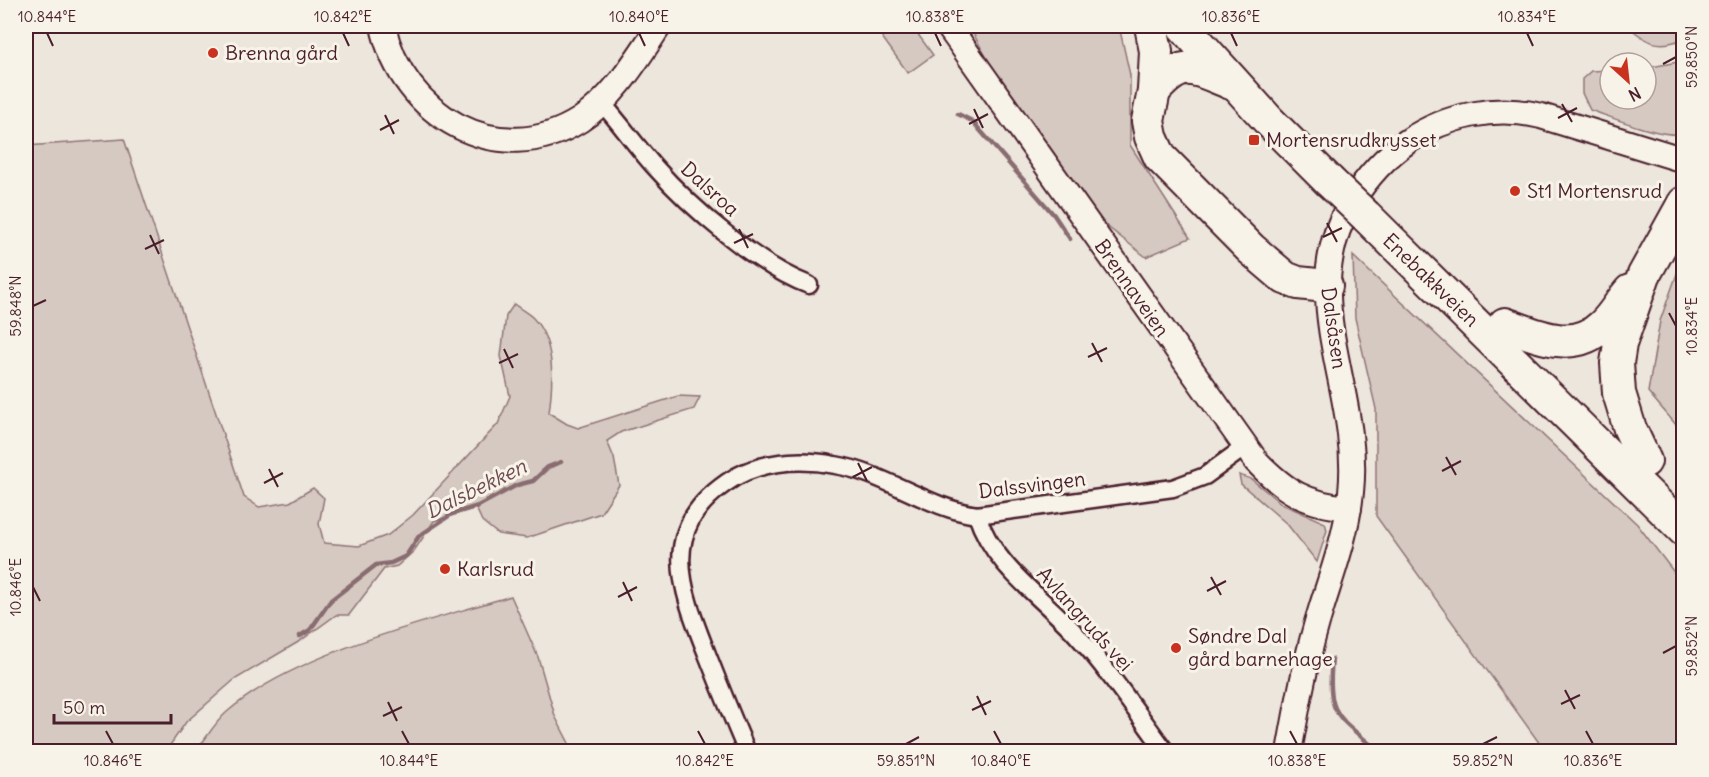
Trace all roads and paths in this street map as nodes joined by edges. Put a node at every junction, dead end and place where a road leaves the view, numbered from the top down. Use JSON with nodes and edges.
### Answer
{"nodes":[{"id":1,"x":383,"y":26,"type":"edge"},
{"id":2,"x":659,"y":26,"type":"edge"},
{"id":3,"x":948,"y":26,"type":"edge"},
{"id":4,"x":1151,"y":26,"type":"edge"},
{"id":5,"x":1183,"y":26,"type":"edge"},
{"id":6,"x":1209,"y":26,"type":"edge"},
{"id":7,"x":1236,"y":85,"type":"junction"},
{"id":8,"x":1154,"y":92,"type":"junction"},
{"id":9,"x":602,"y":103,"type":"junction"},
{"id":10,"x":1683,"y":160,"type":"edge"},
{"id":11,"x":1335,"y":172,"type":"junction"},
{"id":12,"x":1683,"y":203,"type":"edge"},
{"id":13,"x":1371,"y":208,"type":"junction"},
{"id":14,"x":1644,"y":275,"type":"junction"},
{"id":15,"x":1327,"y":276,"type":"junction"},
{"id":16,"x":809,"y":285,"type":"dead end"},
{"id":17,"x":1505,"y":324,"type":"junction"},
{"id":18,"x":1245,"y":447,"type":"junction"},
{"id":19,"x":1645,"y":462,"type":"junction"},
{"id":20,"x":1683,"y":501,"type":"edge"},
{"id":21,"x":1349,"y":508,"type":"junction"},
{"id":22,"x":977,"y":515,"type":"junction"},
{"id":23,"x":1683,"y":530,"type":"edge"},
{"id":24,"x":747,"y":752,"type":"edge"},
{"id":25,"x":1166,"y":752,"type":"edge"},
{"id":26,"x":1290,"y":752,"type":"edge"}],
"edges":[{"from":1,"to":9,"type":"street"},
{"from":2,"to":9,"type":"street"},
{"from":3,"to":18,"type":"street","name":"Brennaveien"},
{"from":4,"to":8,"type":"highway"},
{"from":5,"to":7,"type":"highway","name":"Enebakkveien"},
{"from":6,"to":11,"type":"highway","name":"Enebakkveien"},
{"from":7,"to":8,"type":"highway"},
{"from":7,"to":11,"type":"highway","name":"Enebakkveien"},
{"from":8,"to":15,"type":"highway"},
{"from":9,"to":16,"type":"street","name":"Dalsroa"},
{"from":10,"to":15,"type":"street","name":"Dalsåsen"},
{"from":11,"to":13,"type":"highway","name":"Enebakkveien","bridge":true},
{"from":12,"to":14,"type":"highway"},
{"from":13,"to":17,"type":"highway","name":"Enebakkveien"},
{"from":13,"to":23,"type":"highway","name":"Enebakkveien"},
{"from":14,"to":17,"type":"highway"},
{"from":14,"to":19,"type":"highway"},
{"from":15,"to":21,"type":"street","name":"Dalsåsen"},
{"from":17,"to":19,"type":"highway","name":"Enebakkveien"},
{"from":18,"to":21,"type":"street","name":"Brennaveien"},
{"from":18,"to":22,"type":"street","name":"Dalssvingen"},
{"from":19,"to":20,"type":"highway","name":"Enebakkveien"},
{"from":21,"to":26,"type":"street","name":"Dalsåsen"},
{"from":22,"to":24,"type":"street","name":"Dalssvingen"},
{"from":22,"to":25,"type":"street","name":"Avlangruds vei"}]}
